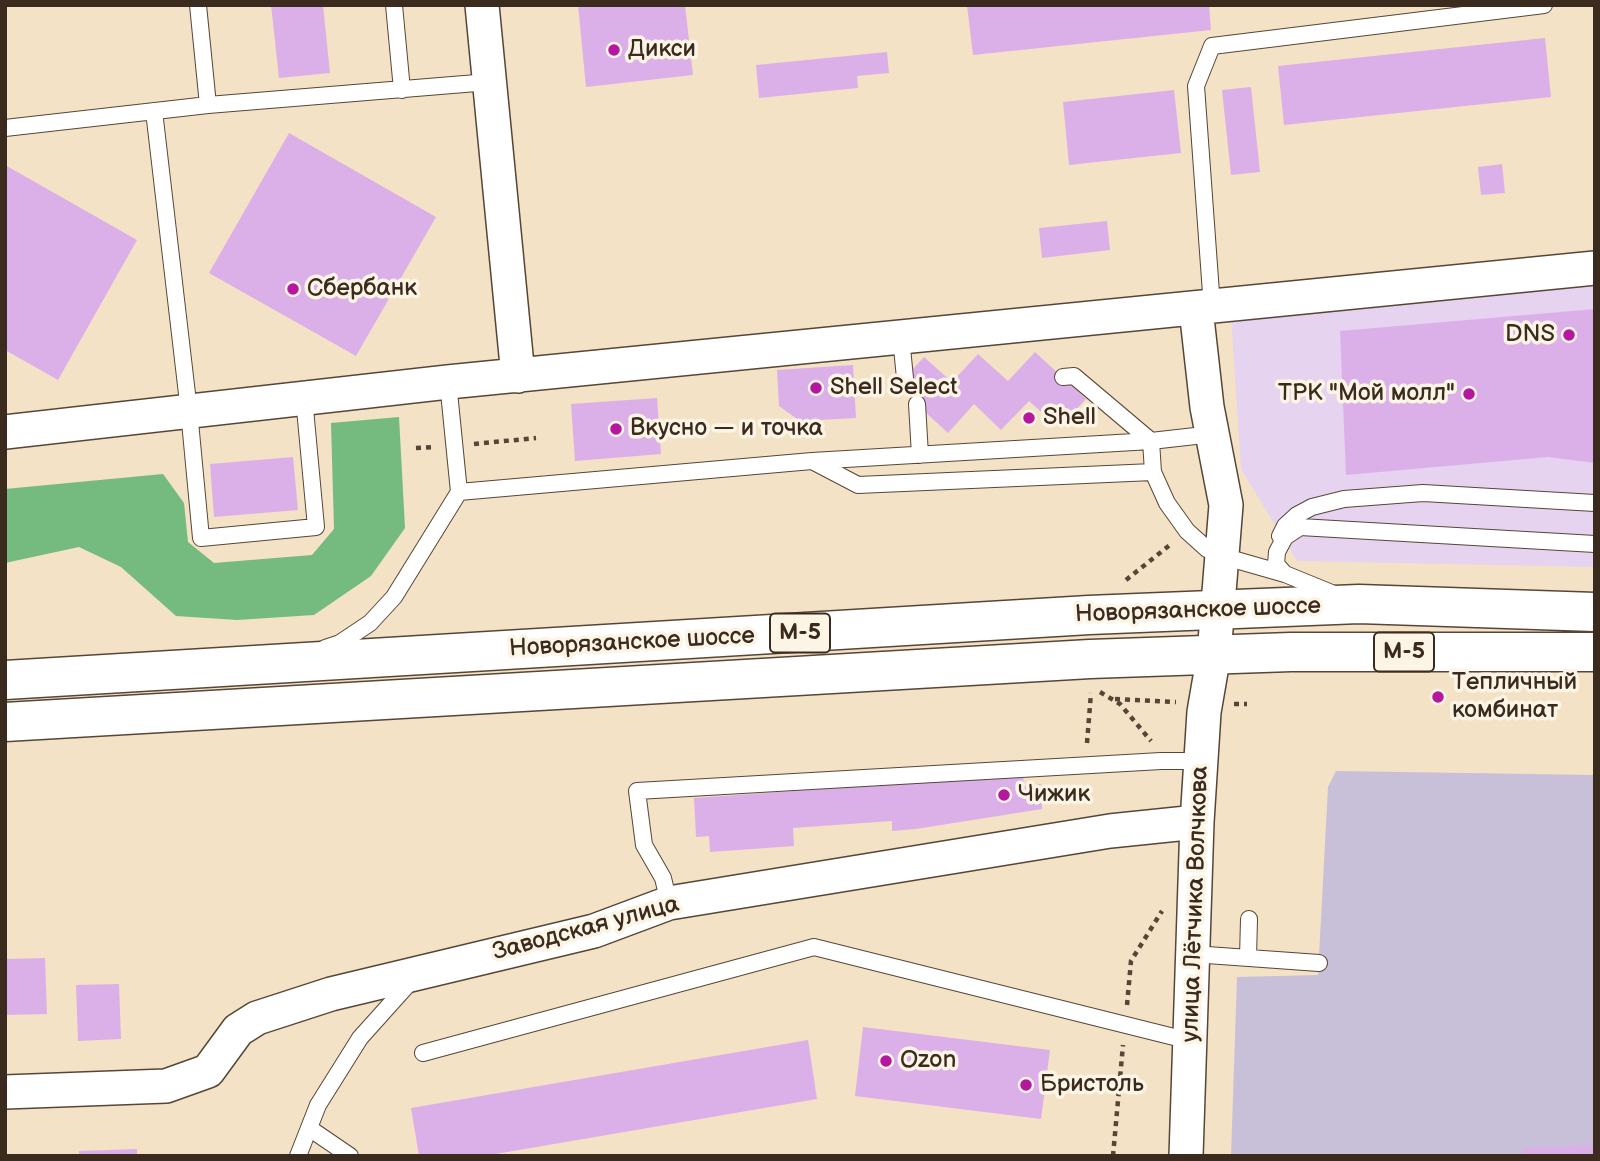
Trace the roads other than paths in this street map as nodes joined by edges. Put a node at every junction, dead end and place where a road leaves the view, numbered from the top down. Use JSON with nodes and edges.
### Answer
{"nodes":[{"id":1,"x":198,"y":5,"type":"edge"},
{"id":2,"x":394,"y":5,"type":"edge"},
{"id":3,"x":482,"y":5,"type":"edge"},
{"id":4,"x":1544,"y":5,"type":"edge"},
{"id":5,"x":489,"y":82,"type":"junction"},
{"id":6,"x":402,"y":90,"type":"junction"},
{"id":7,"x":208,"y":105,"type":"junction"},
{"id":8,"x":154,"y":111,"type":"junction"},
{"id":9,"x":5,"y":128,"type":"edge"},
{"id":10,"x":1595,"y":268,"type":"edge"},
{"id":11,"x":1204,"y":308,"type":"junction"},
{"id":12,"x":901,"y":338,"type":"junction"},
{"id":13,"x":519,"y":376,"type":"junction"},
{"id":14,"x":1063,"y":377,"type":"dead end"},
{"id":15,"x":905,"y":378,"type":"dead end"},
{"id":16,"x":448,"y":382,"type":"junction"},
{"id":17,"x":304,"y":398,"type":"junction"},
{"id":18,"x":917,"y":404,"type":"dead end"},
{"id":19,"x":189,"y":411,"type":"junction"},
{"id":20,"x":5,"y":432,"type":"edge"},
{"id":21,"x":1213,"y":434,"type":"junction"},
{"id":22,"x":1151,"y":441,"type":"junction"},
{"id":23,"x":920,"y":455,"type":"junction"},
{"id":24,"x":811,"y":461,"type":"junction"},
{"id":25,"x":1153,"y":472,"type":"junction"},
{"id":26,"x":459,"y":492,"type":"junction"},
{"id":27,"x":1595,"y":503,"type":"edge"},
{"id":28,"x":1595,"y":544,"type":"edge"},
{"id":29,"x":1277,"y":552,"type":"junction"},
{"id":30,"x":1222,"y":556,"type":"junction"},
{"id":31,"x":1285,"y":574,"type":"junction"},
{"id":32,"x":1359,"y":604,"type":"junction"},
{"id":33,"x":1218,"y":610,"type":"junction"},
{"id":34,"x":1595,"y":612,"type":"edge"},
{"id":35,"x":1595,"y":652,"type":"edge"},
{"id":36,"x":1214,"y":654,"type":"junction"},
{"id":37,"x":278,"y":665,"type":"junction"},
{"id":38,"x":5,"y":680,"type":"edge"},
{"id":39,"x":5,"y":722,"type":"edge"},
{"id":40,"x":1201,"y":761,"type":"junction"},
{"id":41,"x":1197,"y":822,"type":"junction"},
{"id":42,"x":669,"y":903,"type":"junction"},
{"id":43,"x":1249,"y":919,"type":"dead end"},
{"id":44,"x":1193,"y":954,"type":"junction"},
{"id":45,"x":1248,"y":958,"type":"junction"},
{"id":46,"x":1319,"y":963,"type":"dead end"},
{"id":47,"x":418,"y":973,"type":"junction"},
{"id":48,"x":1190,"y":1041,"type":"junction"},
{"id":49,"x":423,"y":1053,"type":"dead end"},
{"id":50,"x":5,"y":1092,"type":"edge"},
{"id":51,"x":309,"y":1128,"type":"junction"},
{"id":52,"x":298,"y":1156,"type":"edge"},
{"id":53,"x":350,"y":1156,"type":"edge"},
{"id":54,"x":1186,"y":1156,"type":"edge"}],
"edges":[{"from":1,"to":7,"type":"lane"},
{"from":2,"to":6,"type":"lane"},
{"from":3,"to":5,"type":"street"},
{"from":4,"to":11,"type":"lane"},
{"from":5,"to":6,"type":"lane"},
{"from":5,"to":13,"type":"street"},
{"from":6,"to":7,"type":"lane"},
{"from":7,"to":8,"type":"lane"},
{"from":8,"to":9,"type":"lane"},
{"from":8,"to":19,"type":"lane"},
{"from":10,"to":11,"type":"street"},
{"from":11,"to":12,"type":"street"},
{"from":11,"to":21,"type":"street","name":"улица Лётчика Волчкова"},
{"from":12,"to":13,"type":"street"},
{"from":12,"to":15,"type":"lane"},
{"from":13,"to":16,"type":"street"},
{"from":14,"to":22,"type":"lane"},
{"from":16,"to":17,"type":"street"},
{"from":16,"to":26,"type":"lane"},
{"from":17,"to":19,"type":"street"},
{"from":17,"to":19,"type":"lane"},
{"from":18,"to":23,"type":"lane"},
{"from":19,"to":20,"type":"street"},
{"from":21,"to":22,"type":"lane"},
{"from":21,"to":30,"type":"street","name":"улица Лётчика Волчкова"},
{"from":22,"to":23,"type":"lane"},
{"from":22,"to":25,"type":"lane"},
{"from":23,"to":24,"type":"lane"},
{"from":24,"to":25,"type":"lane"},
{"from":24,"to":26,"type":"lane"},
{"from":25,"to":30,"type":"lane"},
{"from":26,"to":37,"type":"lane"},
{"from":27,"to":29,"type":"lane"},
{"from":28,"to":29,"type":"lane"},
{"from":29,"to":31,"type":"lane"},
{"from":30,"to":31,"type":"lane"},
{"from":30,"to":33,"type":"street","name":"улица Лётчика Волчкова"},
{"from":31,"to":32,"type":"lane"},
{"from":32,"to":33,"type":"main road","name":"Новорязанское шоссе","number":"М-5"},
{"from":32,"to":34,"type":"main road","name":"Новорязанское шоссе","number":"М-5"},
{"from":33,"to":36,"type":"street","name":"улица Лётчика Волчкова"},
{"from":33,"to":37,"type":"main road","name":"Новорязанское шоссе","number":"М-5"},
{"from":35,"to":36,"type":"main road","name":"Новорязанское шоссе","number":"М-5"},
{"from":36,"to":39,"type":"main road","name":"Новорязанское шоссе","number":"М-5"},
{"from":36,"to":40,"type":"street","name":"улица Лётчика Волчкова"},
{"from":37,"to":38,"type":"main road","name":"Новорязанское шоссе","number":"М-5"},
{"from":40,"to":41,"type":"street","name":"улица Лётчика Волчкова"},
{"from":40,"to":42,"type":"lane"},
{"from":41,"to":42,"type":"street","name":"Заводская улица"},
{"from":41,"to":44,"type":"street","name":"улица Лётчика Волчкова"},
{"from":42,"to":47,"type":"street","name":"Заводская улица"},
{"from":43,"to":45,"type":"lane"},
{"from":44,"to":45,"type":"lane"},
{"from":44,"to":48,"type":"street","name":"улица Лётчика Волчкова"},
{"from":45,"to":46,"type":"lane"},
{"from":47,"to":50,"type":"street","name":"Заводская улица"},
{"from":47,"to":51,"type":"lane"},
{"from":48,"to":49,"type":"lane"},
{"from":48,"to":54,"type":"street","name":"улица Лётчика Волчкова"},
{"from":51,"to":52,"type":"lane"},
{"from":51,"to":53,"type":"lane"}]}
